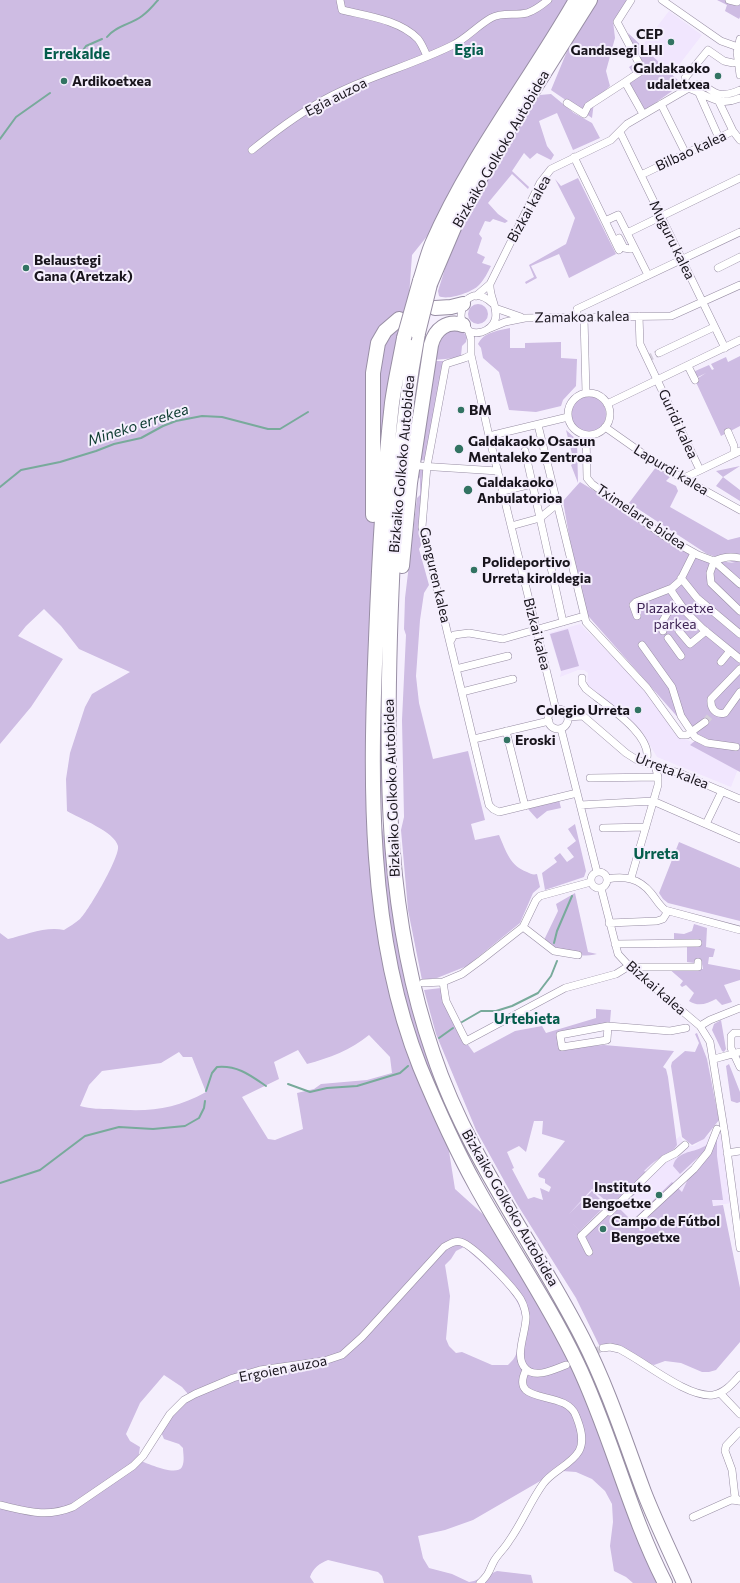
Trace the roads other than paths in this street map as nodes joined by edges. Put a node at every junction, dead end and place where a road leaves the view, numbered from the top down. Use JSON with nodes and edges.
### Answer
{"nodes":[{"id":1,"x":340,"y":0,"type":"edge"},
{"id":2,"x":548,"y":0,"type":"edge"},
{"id":3,"x":576,"y":0,"type":"edge"},
{"id":4,"x":590,"y":0,"type":"edge"},
{"id":5,"x":631,"y":0,"type":"edge"},
{"id":6,"x":662,"y":0,"type":"edge"},
{"id":7,"x":729,"y":0,"type":"edge"},
{"id":8,"x":739,"y":3,"type":"edge"},
{"id":9,"x":740,"y":39,"type":"edge"},
{"id":10,"x":738,"y":46,"type":"junction"},
{"id":11,"x":427,"y":56,"type":"junction"},
{"id":12,"x":733,"y":63,"type":"dead end"},
{"id":13,"x":740,"y":75,"type":"edge"},
{"id":14,"x":625,"y":82,"type":"junction"},
{"id":15,"x":687,"y":86,"type":"junction"},
{"id":16,"x":740,"y":90,"type":"edge"},
{"id":17,"x":698,"y":91,"type":"junction"},
{"id":18,"x":740,"y":98,"type":"edge"},
{"id":19,"x":719,"y":102,"type":"junction"},
{"id":20,"x":567,"y":104,"type":"dead end"},
{"id":21,"x":661,"y":104,"type":"junction"},
{"id":22,"x":643,"y":114,"type":"junction"},
{"id":23,"x":733,"y":131,"type":"junction"},
{"id":24,"x":620,"y":132,"type":"junction"},
{"id":25,"x":719,"y":138,"type":"junction"},
{"id":26,"x":740,"y":140,"type":"edge"},
{"id":27,"x":252,"y":150,"type":"dead end"},
{"id":28,"x":686,"y":154,"type":"junction"},
{"id":29,"x":574,"y":157,"type":"junction"},
{"id":30,"x":641,"y":175,"type":"junction"},
{"id":31,"x":740,"y":178,"type":"edge"},
{"id":32,"x":661,"y":217,"type":"junction"},
{"id":33,"x":605,"y":221,"type":"junction"},
{"id":34,"x":740,"y":232,"type":"edge"},
{"id":35,"x":627,"y":233,"type":"junction"},
{"id":36,"x":619,"y":238,"type":"dead end"},
{"id":37,"x":634,"y":247,"type":"junction"},
{"id":38,"x":620,"y":250,"type":"dead end"},
{"id":39,"x":740,"y":257,"type":"edge"},
{"id":40,"x":682,"y":259,"type":"junction"},
{"id":41,"x":718,"y":268,"type":"dead end"},
{"id":42,"x":648,"y":275,"type":"junction"},
{"id":43,"x":425,"y":283,"type":"junction"},
{"id":44,"x":490,"y":284,"type":"junction"},
{"id":45,"x":740,"y":285,"type":"edge"},
{"id":46,"x":476,"y":296,"type":"junction"},
{"id":47,"x":702,"y":302,"type":"junction"},
{"id":48,"x":463,"y":304,"type":"junction"},
{"id":49,"x":494,"y":305,"type":"junction"},
{"id":50,"x":434,"y":308,"type":"dead end"},
{"id":51,"x":639,"y":316,"type":"junction"},
{"id":52,"x":576,"y":317,"type":"junction"},
{"id":53,"x":584,"y":317,"type":"junction"},
{"id":54,"x":525,"y":318,"type":"junction"},
{"id":55,"x":399,"y":319,"type":"dead end"},
{"id":56,"x":466,"y":327,"type":"junction"},
{"id":57,"x":714,"y":327,"type":"junction"},
{"id":58,"x":488,"y":329,"type":"junction"},
{"id":59,"x":480,"y":332,"type":"junction"},
{"id":60,"x":740,"y":340,"type":"edge"},
{"id":61,"x":471,"y":347,"type":"junction"},
{"id":62,"x":725,"y":348,"type":"junction"},
{"id":63,"x":659,"y":353,"type":"tunnel mouth"},
{"id":64,"x":471,"y":355,"type":"junction"},
{"id":65,"x":688,"y":366,"type":"junction"},
{"id":66,"x":695,"y":380,"type":"dead end"},
{"id":67,"x":657,"y":381,"type":"junction"},
{"id":68,"x":586,"y":393,"type":"junction"},
{"id":69,"x":607,"y":404,"type":"junction"},
{"id":70,"x":568,"y":418,"type":"junction"},
{"id":71,"x":538,"y":425,"type":"junction"},
{"id":72,"x":605,"y":427,"type":"junction"},
{"id":73,"x":728,"y":432,"type":"dead end"},
{"id":74,"x":586,"y":435,"type":"junction"},
{"id":75,"x":490,"y":436,"type":"junction"},
{"id":76,"x":525,"y":451,"type":"dead end"},
{"id":77,"x":737,"y":452,"type":"edge"},
{"id":78,"x":424,"y":466,"type":"junction"},
{"id":79,"x":698,"y":466,"type":"dead end"},
{"id":80,"x":498,"y":472,"type":"junction"},
{"id":81,"x":684,"y":478,"type":"junction"},
{"id":82,"x":532,"y":484,"type":"junction"},
{"id":83,"x":503,"y":491,"type":"junction"},
{"id":84,"x":557,"y":504,"type":"junction"},
{"id":85,"x":740,"y":510,"type":"edge"},
{"id":86,"x":540,"y":518,"type":"junction"},
{"id":87,"x":511,"y":526,"type":"junction"},
{"id":88,"x":694,"y":553,"type":"junction"},
{"id":89,"x":740,"y":559,"type":"edge"},
{"id":90,"x":714,"y":561,"type":"junction"},
{"id":91,"x":681,"y":578,"type":"junction"},
{"id":92,"x":740,"y":584,"type":"edge"},
{"id":93,"x":672,"y":588,"type":"junction"},
{"id":94,"x":681,"y":605,"type":"junction"},
{"id":95,"x":740,"y":611,"type":"edge"},
{"id":96,"x":584,"y":616,"type":"junction"},
{"id":97,"x":637,"y":616,"type":"dead end"},
{"id":98,"x":563,"y":622,"type":"junction"},
{"id":99,"x":536,"y":631,"type":"junction"},
{"id":100,"x":663,"y":631,"type":"dead end"},
{"id":101,"x":679,"y":631,"type":"dead end"},
{"id":102,"x":706,"y":631,"type":"junction"},
{"id":103,"x":740,"y":634,"type":"edge"},
{"id":104,"x":668,"y":638,"type":"dead end"},
{"id":105,"x":450,"y":642,"type":"junction"},
{"id":106,"x":642,"y":645,"type":"dead end"},
{"id":107,"x":730,"y":651,"type":"junction"},
{"id":108,"x":508,"y":656,"type":"dead end"},
{"id":109,"x":681,"y":656,"type":"dead end"},
{"id":110,"x":740,"y":659,"type":"edge"},
{"id":111,"x":720,"y":662,"type":"dead end"},
{"id":112,"x":456,"y":669,"type":"junction"},
{"id":113,"x":740,"y":669,"type":"edge"},
{"id":114,"x":582,"y":678,"type":"dead end"},
{"id":115,"x":513,"y":679,"type":"dead end"},
{"id":116,"x":374,"y":682,"type":"junction"},
{"id":117,"x":388,"y":690,"type":"junction"},
{"id":118,"x":462,"y":692,"type":"junction"},
{"id":119,"x":740,"y":692,"type":"edge"},
{"id":120,"x":556,"y":710,"type":"junction"},
{"id":121,"x":568,"y":717,"type":"junction"},
{"id":122,"x":549,"y":721,"type":"junction"},
{"id":123,"x":705,"y":722,"type":"tunnel mouth"},
{"id":124,"x":561,"y":728,"type":"junction"},
{"id":125,"x":506,"y":731,"type":"junction"},
{"id":126,"x":691,"y":733,"type":"junction"},
{"id":127,"x":474,"y":740,"type":"junction"},
{"id":128,"x":736,"y":747,"type":"dead end"},
{"id":129,"x":646,"y":762,"type":"junction"},
{"id":130,"x":654,"y":765,"type":"junction"},
{"id":131,"x":658,"y":777,"type":"junction"},
{"id":132,"x":590,"y":778,"type":"dead end"},
{"id":133,"x":722,"y":791,"type":"junction"},
{"id":134,"x":577,"y":793,"type":"junction"},
{"id":135,"x":740,"y":799,"type":"edge"},
{"id":136,"x":653,"y":801,"type":"junction"},
{"id":137,"x":580,"y":805,"type":"junction"},
{"id":138,"x":524,"y":806,"type":"junction"},
{"id":139,"x":706,"y":824,"type":"junction"},
{"id":140,"x":646,"y":827,"type":"junction"},
{"id":141,"x":603,"y":828,"type":"dead end"},
{"id":142,"x":740,"y":839,"type":"edge"},
{"id":143,"x":597,"y":872,"type":"junction"},
{"id":144,"x":630,"y":878,"type":"junction"},
{"id":145,"x":607,"y":879,"type":"junction"},
{"id":146,"x":591,"y":882,"type":"junction"},
{"id":147,"x":601,"y":888,"type":"junction"},
{"id":148,"x":668,"y":911,"type":"junction"},
{"id":149,"x":609,"y":923,"type":"junction"},
{"id":150,"x":522,"y":927,"type":"junction"},
{"id":151,"x":740,"y":930,"type":"edge"},
{"id":152,"x":698,"y":942,"type":"dead end"},
{"id":153,"x":615,"y":944,"type":"junction"},
{"id":154,"x":578,"y":955,"type":"dead end"},
{"id":155,"x":698,"y":962,"type":"dead end"},
{"id":156,"x":630,"y":967,"type":"junction"},
{"id":157,"x":443,"y":982,"type":"junction"},
{"id":158,"x":423,"y":983,"type":"dead end"},
{"id":159,"x":740,"y":1008,"type":"edge"},
{"id":160,"x":608,"y":1026,"type":"junction"},
{"id":161,"x":700,"y":1026,"type":"junction"},
{"id":162,"x":686,"y":1028,"type":"dead end"},
{"id":163,"x":740,"y":1033,"type":"edge"},
{"id":164,"x":737,"y":1053,"type":"edge"},
{"id":165,"x":716,"y":1058,"type":"junction"},
{"id":166,"x":740,"y":1067,"type":"edge"},
{"id":167,"x":717,"y":1130,"type":"dead end"},
{"id":168,"x":685,"y":1145,"type":"dead end"},
{"id":169,"x":740,"y":1152,"type":"edge"},
{"id":170,"x":727,"y":1153,"type":"junction"},
{"id":171,"x":639,"y":1220,"type":"dead end"},
{"id":172,"x":740,"y":1245,"type":"edge"},
{"id":173,"x":590,"y":1252,"type":"dead end"},
{"id":174,"x":603,"y":1348,"type":"tunnel mouth"},
{"id":175,"x":566,"y":1365,"type":"tunnel mouth"},
{"id":176,"x":526,"y":1370,"type":"junction"},
{"id":177,"x":740,"y":1375,"type":"edge"},
{"id":178,"x":720,"y":1393,"type":"junction"},
{"id":179,"x":740,"y":1414,"type":"edge"},
{"id":180,"x":740,"y":1431,"type":"edge"},
{"id":181,"x":740,"y":1501,"type":"edge"},
{"id":182,"x":0,"y":1505,"type":"edge"},
{"id":183,"x":693,"y":1517,"type":"dead end"},
{"id":184,"x":480,"y":1583,"type":"edge"},
{"id":185,"x":665,"y":1583,"type":"edge"},
{"id":186,"x":684,"y":1583,"type":"edge"}],
"edges":[{"from":1,"to":11,"type":"street"},
{"from":2,"to":11,"type":"street","name":"Egia auzoa"},
{"from":3,"to":43,"type":"highway","name":"Bizkaiko Golkoko Autobidea"},
{"from":4,"to":43,"type":"highway","name":"Bizkaiko Golkoko Autobidea"},
{"from":5,"to":14,"type":"street"},
{"from":6,"to":10,"type":"street"},
{"from":7,"to":8,"type":"street"},
{"from":9,"to":10,"type":"street"},
{"from":10,"to":13,"type":"street"},
{"from":11,"to":27,"type":"street","name":"Egia auzoa"},
{"from":12,"to":15,"type":"street"},
{"from":14,"to":20,"type":"street"},
{"from":14,"to":22,"type":"street"},
{"from":15,"to":16,"type":"street","name":"Bizkai kalea"},
{"from":15,"to":17,"type":"street"},
{"from":15,"to":21,"type":"street","name":"Bizkai kalea"},
{"from":17,"to":19,"type":"street"},
{"from":17,"to":25,"type":"street"},
{"from":18,"to":19,"type":"street"},
{"from":19,"to":23,"type":"street","name":"Bilbao kalea"},
{"from":21,"to":22,"type":"street","name":"Bizkai kalea"},
{"from":21,"to":28,"type":"street"},
{"from":22,"to":24,"type":"street","name":"Bizkai kalea"},
{"from":23,"to":25,"type":"street","name":"Bilbao kalea"},
{"from":23,"to":26,"type":"street"},
{"from":24,"to":29,"type":"street","name":"Bizkai kalea"},
{"from":24,"to":30,"type":"street","name":"Muguru kalea"},
{"from":25,"to":28,"type":"street","name":"Bilbao kalea"},
{"from":28,"to":30,"type":"street","name":"Bilbao kalea"},
{"from":29,"to":33,"type":"street"},
{"from":29,"to":44,"type":"street","name":"Bizkai kalea"},
{"from":30,"to":32,"type":"street","name":"Muguru kalea"},
{"from":31,"to":32,"type":"street"},
{"from":32,"to":35,"type":"street"},
{"from":32,"to":40,"type":"street","name":"Muguru kalea"},
{"from":33,"to":35,"type":"street"},
{"from":33,"to":38,"type":"street"},
{"from":34,"to":40,"type":"street"},
{"from":35,"to":37,"type":"street"},
{"from":36,"to":37,"type":"street"},
{"from":37,"to":42,"type":"street"},
{"from":39,"to":41,"type":"street"},
{"from":40,"to":42,"type":"street"},
{"from":40,"to":47,"type":"street","name":"Muguru kalea"},
{"from":42,"to":52,"type":"street"},
{"from":43,"to":116,"type":"highway","name":"Bizkaiko Golkoko Autobidea","bridge":true},
{"from":43,"to":117,"type":"highway","name":"Bizkaiko Golkoko Autobidea","bridge":true},
{"from":44,"to":46,"type":"street","name":"Bizkai kalea"},
{"from":44,"to":49,"type":"street"},
{"from":45,"to":47,"type":"street","name":"Zamakoa kalea"},
{"from":46,"to":48,"type":"street","name":"Bizkai kalea"},
{"from":46,"to":49,"type":"street"},
{"from":47,"to":51,"type":"street","name":"Zamakoa kalea"},
{"from":47,"to":57,"type":"street","name":"Muguru kalea"},
{"from":48,"to":50,"type":"highway"},
{"from":48,"to":56,"type":"street","name":"Bizkai kalea"},
{"from":49,"to":54,"type":"street","name":"Zamakoa kalea"},
{"from":49,"to":58,"type":"street"},
{"from":51,"to":53,"type":"street","name":"Zamakoa kalea"},
{"from":51,"to":67,"type":"street","name":"Zamakoa kalea"},
{"from":52,"to":53,"type":"street","name":"Zamakoa kalea"},
{"from":52,"to":54,"type":"street","name":"Zamakoa kalea"},
{"from":53,"to":68,"type":"street"},
{"from":54,"to":58,"type":"street","name":"Zamakoa kalea"},
{"from":55,"to":116,"type":"highway"},
{"from":56,"to":59,"type":"street"},
{"from":56,"to":61,"type":"street","name":"Bizkai kalea"},
{"from":56,"to":117,"type":"highway"},
{"from":57,"to":62,"type":"street","name":"Muguru kalea"},
{"from":57,"to":63,"type":"street"},
{"from":58,"to":59,"type":"street"},
{"from":59,"to":61,"type":"street"},
{"from":60,"to":62,"type":"street"},
{"from":61,"to":64,"type":"street","name":"Bizkai kalea"},
{"from":62,"to":65,"type":"street"},
{"from":64,"to":75,"type":"street","name":"Bizkai kalea"},
{"from":64,"to":78,"type":"street","name":"Ganguren kalea"},
{"from":65,"to":66,"type":"street"},
{"from":65,"to":67,"type":"street"},
{"from":67,"to":69,"type":"street"},
{"from":67,"to":79,"type":"street","name":"Guridi kalea"},
{"from":68,"to":69,"type":"street"},
{"from":68,"to":70,"type":"street"},
{"from":69,"to":72,"type":"street"},
{"from":70,"to":71,"type":"street"},
{"from":70,"to":74,"type":"street"},
{"from":71,"to":75,"type":"street"},
{"from":71,"to":84,"type":"street"},
{"from":72,"to":74,"type":"street"},
{"from":72,"to":81,"type":"street","name":"Lapurdi kalea"},
{"from":73,"to":77,"type":"street"},
{"from":74,"to":88,"type":"street","name":"Tximelarre bidea"},
{"from":75,"to":80,"type":"street","name":"Bizkai kalea"},
{"from":76,"to":82,"type":"street"},
{"from":77,"to":81,"type":"street"},
{"from":78,"to":80,"type":"street"},
{"from":78,"to":105,"type":"street","name":"Ganguren kalea"},
{"from":80,"to":83,"type":"street","name":"Bizkai kalea"},
{"from":81,"to":85,"type":"street","name":"Lapurdi kalea"},
{"from":82,"to":83,"type":"street"},
{"from":82,"to":86,"type":"street"},
{"from":83,"to":87,"type":"street","name":"Bizkai kalea"},
{"from":84,"to":86,"type":"street"},
{"from":84,"to":96,"type":"street"},
{"from":86,"to":87,"type":"street"},
{"from":86,"to":98,"type":"street"},
{"from":87,"to":99,"type":"street","name":"Bizkai kalea"},
{"from":88,"to":90,"type":"street","name":"Tximelarre bidea"},
{"from":88,"to":91,"type":"street"},
{"from":89,"to":90,"type":"street"},
{"from":90,"to":92,"type":"street"},
{"from":90,"to":95,"type":"street"},
{"from":91,"to":93,"type":"street"},
{"from":91,"to":103,"type":"street"},
{"from":93,"to":94,"type":"street"},
{"from":93,"to":97,"type":"street"},
{"from":94,"to":100,"type":"street"},
{"from":94,"to":102,"type":"street"},
{"from":96,"to":98,"type":"street"},
{"from":96,"to":126,"type":"street"},
{"from":98,"to":99,"type":"street"},
{"from":99,"to":105,"type":"street"},
{"from":99,"to":120,"type":"street","name":"Bizkai kalea"},
{"from":101,"to":102,"type":"street"},
{"from":102,"to":107,"type":"street"},
{"from":104,"to":109,"type":"street"},
{"from":105,"to":112,"type":"street","name":"Ganguren kalea"},
{"from":106,"to":126,"type":"street"},
{"from":107,"to":110,"type":"street"},
{"from":107,"to":111,"type":"street"},
{"from":108,"to":112,"type":"street"},
{"from":112,"to":118,"type":"street","name":"Ganguren kalea"},
{"from":113,"to":119,"type":"street"},
{"from":114,"to":129,"type":"street"},
{"from":115,"to":118,"type":"street"},
{"from":116,"to":185,"type":"highway","name":"Bizkaiko Golkoko Autobidea"},
{"from":117,"to":186,"type":"highway","name":"Bizkaiko Golkoko Autobidea"},
{"from":118,"to":127,"type":"street","name":"Ganguren kalea"},
{"from":120,"to":121,"type":"street"},
{"from":120,"to":122,"type":"street"},
{"from":121,"to":124,"type":"street"},
{"from":121,"to":129,"type":"street","name":"Urreta kalea"},
{"from":122,"to":124,"type":"street"},
{"from":122,"to":125,"type":"street"},
{"from":123,"to":126,"type":"street"},
{"from":124,"to":134,"type":"street"},
{"from":125,"to":127,"type":"street"},
{"from":125,"to":138,"type":"street"},
{"from":126,"to":128,"type":"street"},
{"from":127,"to":138,"type":"street","name":"Ganguren kalea"},
{"from":129,"to":130,"type":"street","name":"Urreta kalea"},
{"from":130,"to":131,"type":"street"},
{"from":130,"to":133,"type":"street","name":"Urreta kalea"},
{"from":131,"to":132,"type":"street"},
{"from":131,"to":136,"type":"street"},
{"from":133,"to":135,"type":"street","name":"Urreta kalea"},
{"from":133,"to":139,"type":"street"},
{"from":134,"to":137,"type":"street"},
{"from":134,"to":138,"type":"street","name":"Ganguren kalea"},
{"from":136,"to":137,"type":"street"},
{"from":136,"to":139,"type":"street"},
{"from":136,"to":140,"type":"street"},
{"from":137,"to":143,"type":"street"},
{"from":139,"to":142,"type":"street"},
{"from":140,"to":141,"type":"street"},
{"from":140,"to":144,"type":"street"},
{"from":143,"to":145,"type":"street"},
{"from":143,"to":146,"type":"street"},
{"from":144,"to":145,"type":"street"},
{"from":144,"to":148,"type":"street"},
{"from":145,"to":147,"type":"street"},
{"from":146,"to":147,"type":"street"},
{"from":146,"to":150,"type":"street"},
{"from":147,"to":149,"type":"street","name":"Bizkai kalea"},
{"from":148,"to":149,"type":"street"},
{"from":148,"to":151,"type":"street"},
{"from":149,"to":153,"type":"street","name":"Bizkai kalea"},
{"from":150,"to":154,"type":"street"},
{"from":150,"to":157,"type":"street"},
{"from":152,"to":153,"type":"street"},
{"from":153,"to":156,"type":"street","name":"Bizkai kalea"},
{"from":155,"to":156,"type":"street"},
{"from":156,"to":157,"type":"street"},
{"from":156,"to":161,"type":"street","name":"Bizkai kalea"},
{"from":157,"to":158,"type":"street"},
{"from":159,"to":161,"type":"street"},
{"from":160,"to":160,"type":"street"},
{"from":160,"to":162,"type":"street"},
{"from":161,"to":165,"type":"street","name":"Bizkai kalea"},
{"from":163,"to":164,"type":"street"},
{"from":164,"to":165,"type":"street"},
{"from":164,"to":166,"type":"street"},
{"from":165,"to":170,"type":"street","name":"Bizkai kalea"},
{"from":167,"to":171,"type":"street"},
{"from":168,"to":173,"type":"street"},
{"from":169,"to":170,"type":"street"},
{"from":170,"to":172,"type":"street","name":"Bizkai kalea"},
{"from":174,"to":178,"type":"street"},
{"from":175,"to":176,"type":"street"},
{"from":176,"to":182,"type":"street","name":"Ergoien auzoa"},
{"from":176,"to":184,"type":"street","name":"Ergoien auzoa"},
{"from":177,"to":178,"type":"street"},
{"from":178,"to":179,"type":"street"},
{"from":180,"to":181,"type":"street"},
{"from":181,"to":183,"type":"street"}]}
